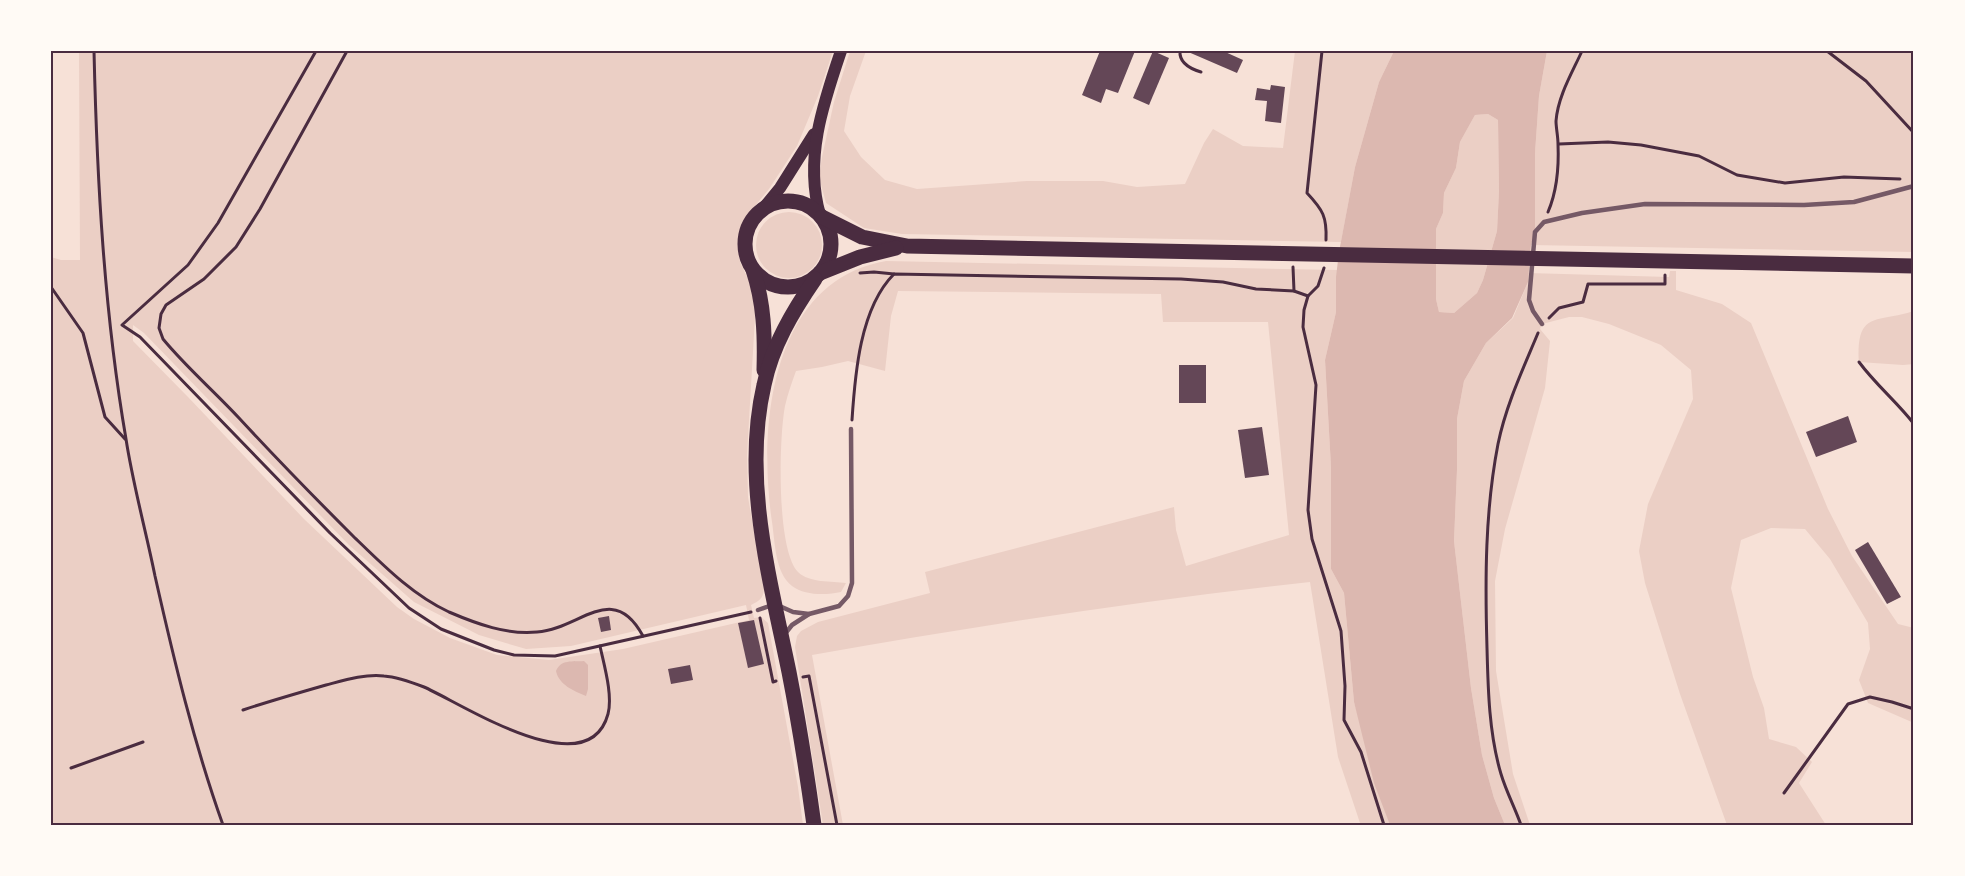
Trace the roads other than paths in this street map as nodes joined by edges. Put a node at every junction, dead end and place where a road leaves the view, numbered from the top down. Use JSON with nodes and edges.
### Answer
{"nodes":[{"id":1,"x":842,"y":51,"type":"edge"},
{"id":2,"x":817,"y":130,"type":"junction"},
{"id":3,"x":1914,"y":186,"type":"edge"},
{"id":4,"x":762,"y":210,"type":"junction"},
{"id":5,"x":821,"y":216,"type":"junction"},
{"id":6,"x":908,"y":246,"type":"junction"},
{"id":7,"x":1914,"y":266,"type":"edge"},
{"id":8,"x":752,"y":268,"type":"junction"},
{"id":9,"x":818,"y":276,"type":"junction"},
{"id":10,"x":1542,"y":324,"type":"road end"},
{"id":11,"x":764,"y":382,"type":"junction"},
{"id":12,"x":851,"y":429,"type":"road end"},
{"id":13,"x":775,"y":604,"type":"junction"},
{"id":14,"x":758,"y":610,"type":"road end"},
{"id":15,"x":809,"y":614,"type":"junction"},
{"id":16,"x":782,"y":639,"type":"junction"},
{"id":17,"x":814,"y":825,"type":"edge"}],
"edges":[{"from":1,"to":2,"type":"main road"},
{"from":2,"to":4,"type":"main road"},
{"from":2,"to":5,"type":"main road"},
{"from":3,"to":10,"type":"lane"},
{"from":4,"to":5,"type":"highway"},
{"from":4,"to":8,"type":"highway"},
{"from":5,"to":6,"type":"highway"},
{"from":5,"to":9,"type":"highway"},
{"from":6,"to":7,"type":"highway"},
{"from":6,"to":9,"type":"highway"},
{"from":8,"to":9,"type":"highway"},
{"from":8,"to":11,"type":"highway"},
{"from":9,"to":11,"type":"highway"},
{"from":11,"to":13,"type":"highway"},
{"from":12,"to":15,"type":"lane"},
{"from":13,"to":14,"type":"lane"},
{"from":13,"to":15,"type":"lane"},
{"from":13,"to":16,"type":"highway"},
{"from":15,"to":16,"type":"lane"},
{"from":16,"to":17,"type":"highway"}]}
